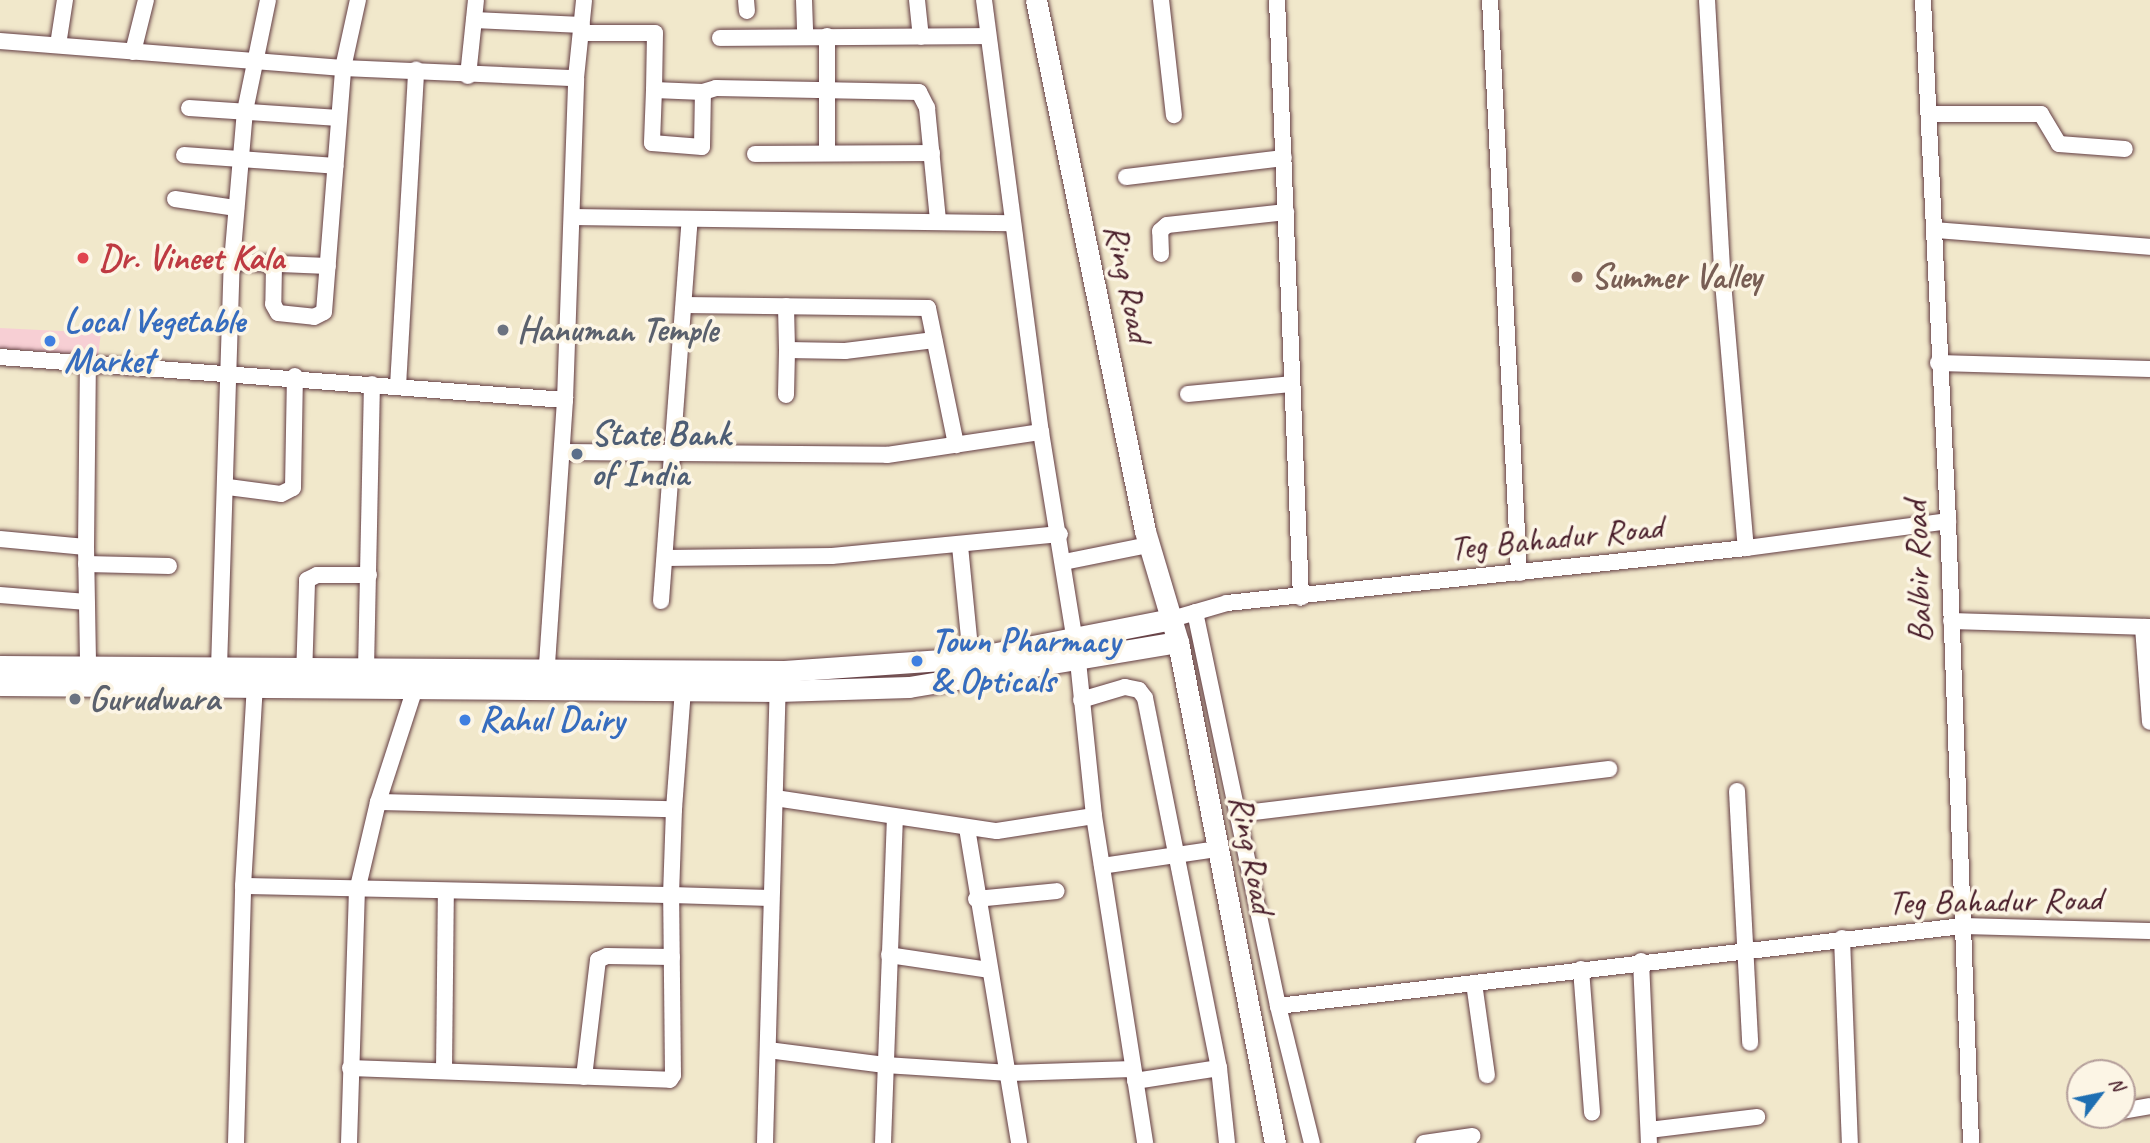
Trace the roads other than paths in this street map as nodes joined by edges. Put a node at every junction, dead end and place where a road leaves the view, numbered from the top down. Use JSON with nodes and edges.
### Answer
{"nodes":[{"id":1,"x":65,"y":0,"type":"edge"},
{"id":2,"x":146,"y":0,"type":"edge"},
{"id":3,"x":268,"y":0,"type":"edge"},
{"id":4,"x":358,"y":0,"type":"edge"},
{"id":5,"x":477,"y":0,"type":"edge"},
{"id":6,"x":584,"y":0,"type":"edge"},
{"id":7,"x":804,"y":0,"type":"edge"},
{"id":8,"x":917,"y":0,"type":"edge"},
{"id":9,"x":984,"y":0,"type":"edge"},
{"id":10,"x":1036,"y":0,"type":"edge"},
{"id":11,"x":1051,"y":0,"type":"edge"},
{"id":12,"x":1161,"y":0,"type":"edge"},
{"id":13,"x":1278,"y":0,"type":"edge"},
{"id":14,"x":1490,"y":0,"type":"edge"},
{"id":15,"x":1707,"y":0,"type":"edge"},
{"id":16,"x":1923,"y":0,"type":"edge"},
{"id":17,"x":474,"y":20,"type":"junction"},
{"id":18,"x":581,"y":29,"type":"junction"},
{"id":19,"x":805,"y":35,"type":"junction"},
{"id":20,"x":827,"y":36,"type":"junction"},
{"id":21,"x":987,"y":36,"type":"junction"},
{"id":22,"x":921,"y":37,"type":"junction"},
{"id":23,"x":720,"y":38,"type":"dead end"},
{"id":24,"x":0,"y":41,"type":"edge"},
{"id":25,"x":58,"y":45,"type":"junction"},
{"id":26,"x":133,"y":52,"type":"junction"},
{"id":27,"x":254,"y":60,"type":"junction"},
{"id":28,"x":343,"y":68,"type":"junction"},
{"id":29,"x":416,"y":70,"type":"junction"},
{"id":30,"x":468,"y":76,"type":"junction"},
{"id":31,"x":576,"y":78,"type":"junction"},
{"id":32,"x":825,"y":89,"type":"junction"},
{"id":33,"x":653,"y":90,"type":"junction"},
{"id":34,"x":703,"y":92,"type":"junction"},
{"id":35,"x":189,"y":108,"type":"dead end"},
{"id":36,"x":245,"y":111,"type":"junction"},
{"id":37,"x":1929,"y":114,"type":"junction"},
{"id":38,"x":1174,"y":115,"type":"dead end"},
{"id":39,"x":339,"y":118,"type":"junction"},
{"id":40,"x":2124,"y":149,"type":"dead end"},
{"id":41,"x":827,"y":153,"type":"junction"},
{"id":42,"x":932,"y":153,"type":"junction"},
{"id":43,"x":755,"y":154,"type":"dead end"},
{"id":44,"x":184,"y":155,"type":"dead end"},
{"id":45,"x":1284,"y":158,"type":"junction"},
{"id":46,"x":240,"y":162,"type":"junction"},
{"id":47,"x":336,"y":166,"type":"junction"},
{"id":48,"x":1126,"y":177,"type":"dead end"},
{"id":49,"x":175,"y":200,"type":"dead end"},
{"id":50,"x":236,"y":208,"type":"junction"},
{"id":51,"x":1286,"y":212,"type":"junction"},
{"id":52,"x":572,"y":217,"type":"junction"},
{"id":53,"x":690,"y":219,"type":"junction"},
{"id":54,"x":938,"y":221,"type":"junction"},
{"id":55,"x":1012,"y":223,"type":"junction"},
{"id":56,"x":1935,"y":230,"type":"junction"},
{"id":57,"x":2150,"y":247,"type":"edge"},
{"id":58,"x":1161,"y":254,"type":"dead end"},
{"id":59,"x":232,"y":262,"type":"junction"},
{"id":60,"x":274,"y":265,"type":"junction"},
{"id":61,"x":328,"y":266,"type":"junction"},
{"id":62,"x":684,"y":305,"type":"junction"},
{"id":63,"x":786,"y":306,"type":"junction"},
{"id":64,"x":934,"y":340,"type":"junction"},
{"id":65,"x":787,"y":350,"type":"junction"},
{"id":66,"x":0,"y":357,"type":"edge"},
{"id":67,"x":88,"y":362,"type":"junction"},
{"id":68,"x":1938,"y":363,"type":"junction"},
{"id":69,"x":2150,"y":369,"type":"edge"},
{"id":70,"x":227,"y":371,"type":"junction"},
{"id":71,"x":295,"y":376,"type":"junction"},
{"id":72,"x":1291,"y":383,"type":"junction"},
{"id":73,"x":372,"y":384,"type":"junction"},
{"id":74,"x":398,"y":386,"type":"junction"},
{"id":75,"x":1188,"y":394,"type":"dead end"},
{"id":76,"x":786,"y":395,"type":"dead end"},
{"id":77,"x":565,"y":400,"type":"junction"},
{"id":78,"x":1041,"y":432,"type":"junction"},
{"id":79,"x":956,"y":445,"type":"junction"},
{"id":80,"x":562,"y":452,"type":"junction"},
{"id":81,"x":673,"y":453,"type":"junction"},
{"id":82,"x":228,"y":487,"type":"junction"},
{"id":83,"x":1948,"y":521,"type":"junction"},
{"id":84,"x":1060,"y":534,"type":"junction"},
{"id":85,"x":0,"y":539,"type":"edge"},
{"id":86,"x":1148,"y":545,"type":"junction"},
{"id":87,"x":960,"y":546,"type":"junction"},
{"id":88,"x":1746,"y":548,"type":"junction"},
{"id":89,"x":86,"y":555,"type":"junction"},
{"id":90,"x":665,"y":558,"type":"junction"},
{"id":91,"x":1063,"y":562,"type":"junction"},
{"id":92,"x":169,"y":566,"type":"dead end"},
{"id":93,"x":1519,"y":573,"type":"junction"},
{"id":94,"x":369,"y":575,"type":"junction"},
{"id":95,"x":1161,"y":579,"type":"junction"},
{"id":96,"x":0,"y":595,"type":"edge"},
{"id":97,"x":1301,"y":598,"type":"junction"},
{"id":98,"x":661,"y":601,"type":"dead end"},
{"id":99,"x":87,"y":602,"type":"junction"},
{"id":100,"x":1195,"y":612,"type":"junction"},
{"id":101,"x":1172,"y":619,"type":"junction"},
{"id":102,"x":1951,"y":621,"type":"junction"},
{"id":103,"x":2147,"y":627,"type":"edge"},
{"id":104,"x":1178,"y":642,"type":"junction"},
{"id":105,"x":1076,"y":651,"type":"junction"},
{"id":106,"x":971,"y":658,"type":"junction"},
{"id":107,"x":0,"y":666,"type":"edge"},
{"id":108,"x":88,"y":667,"type":"junction"},
{"id":109,"x":219,"y":668,"type":"junction"},
{"id":110,"x":366,"y":669,"type":"junction"},
{"id":111,"x":304,"y":677,"type":"junction"},
{"id":112,"x":546,"y":679,"type":"junction"},
{"id":113,"x":0,"y":685,"type":"edge"},
{"id":114,"x":255,"y":686,"type":"junction"},
{"id":115,"x":415,"y":688,"type":"junction"},
{"id":116,"x":683,"y":688,"type":"junction"},
{"id":117,"x":778,"y":691,"type":"junction"},
{"id":118,"x":1081,"y":700,"type":"junction"},
{"id":119,"x":2150,"y":722,"type":"edge"},
{"id":120,"x":1609,"y":769,"type":"dead end"},
{"id":121,"x":1737,"y":791,"type":"dead end"},
{"id":122,"x":775,"y":797,"type":"junction"},
{"id":123,"x":377,"y":802,"type":"junction"},
{"id":124,"x":674,"y":809,"type":"junction"},
{"id":125,"x":1237,"y":814,"type":"junction"},
{"id":126,"x":1094,"y":816,"type":"junction"},
{"id":127,"x":895,"y":818,"type":"junction"},
{"id":128,"x":967,"y":828,"type":"junction"},
{"id":129,"x":1217,"y":849,"type":"junction"},
{"id":130,"x":1180,"y":857,"type":"junction"},
{"id":131,"x":1102,"y":866,"type":"junction"},
{"id":132,"x":243,"y":886,"type":"junction"},
{"id":133,"x":357,"y":891,"type":"junction"},
{"id":134,"x":1057,"y":891,"type":"dead end"},
{"id":135,"x":446,"y":893,"type":"junction"},
{"id":136,"x":671,"y":895,"type":"junction"},
{"id":137,"x":771,"y":898,"type":"junction"},
{"id":138,"x":976,"y":899,"type":"junction"},
{"id":139,"x":1962,"y":926,"type":"junction"},
{"id":140,"x":2150,"y":931,"type":"edge"},
{"id":141,"x":1842,"y":938,"type":"junction"},
{"id":142,"x":1744,"y":948,"type":"junction"},
{"id":143,"x":889,"y":955,"type":"junction"},
{"id":144,"x":672,"y":957,"type":"junction"},
{"id":145,"x":1641,"y":961,"type":"junction"},
{"id":146,"x":1581,"y":969,"type":"junction"},
{"id":147,"x":989,"y":970,"type":"junction"},
{"id":148,"x":1474,"y":983,"type":"junction"},
{"id":149,"x":1278,"y":1006,"type":"junction"},
{"id":150,"x":1750,"y":1043,"type":"dead end"},
{"id":151,"x":768,"y":1050,"type":"junction"},
{"id":152,"x":885,"y":1065,"type":"junction"},
{"id":153,"x":350,"y":1068,"type":"junction"},
{"id":154,"x":1219,"y":1068,"type":"junction"},
{"id":155,"x":444,"y":1071,"type":"junction"},
{"id":156,"x":1010,"y":1073,"type":"junction"},
{"id":157,"x":1134,"y":1075,"type":"junction"},
{"id":158,"x":1487,"y":1075,"type":"dead end"},
{"id":159,"x":584,"y":1077,"type":"junction"},
{"id":160,"x":1592,"y":1113,"type":"dead end"},
{"id":161,"x":1757,"y":1116,"type":"dead end"},
{"id":162,"x":1472,"y":1136,"type":"dead end"},
{"id":163,"x":1649,"y":1136,"type":"edge"},
{"id":164,"x":236,"y":1143,"type":"edge"},
{"id":165,"x":349,"y":1143,"type":"edge"},
{"id":166,"x":765,"y":1143,"type":"edge"},
{"id":167,"x":883,"y":1143,"type":"edge"},
{"id":168,"x":1019,"y":1143,"type":"edge"},
{"id":169,"x":1145,"y":1143,"type":"edge"},
{"id":170,"x":1227,"y":1143,"type":"edge"},
{"id":171,"x":1275,"y":1143,"type":"edge"},
{"id":172,"x":1312,"y":1143,"type":"edge"},
{"id":173,"x":1424,"y":1143,"type":"edge"},
{"id":174,"x":1850,"y":1143,"type":"edge"},
{"id":175,"x":1971,"y":1143,"type":"edge"}],
"edges":[{"from":1,"to":25,"type":"street"},
{"from":2,"to":26,"type":"street"},
{"from":3,"to":27,"type":"street"},
{"from":4,"to":28,"type":"street"},
{"from":5,"to":17,"type":"street"},
{"from":6,"to":18,"type":"street"},
{"from":7,"to":19,"type":"street"},
{"from":8,"to":22,"type":"street"},
{"from":9,"to":21,"type":"street"},
{"from":10,"to":86,"type":"main road","name":"Ring Road"},
{"from":11,"to":95,"type":"main road","name":"Ring Road"},
{"from":12,"to":38,"type":"street"},
{"from":13,"to":45,"type":"street"},
{"from":14,"to":93,"type":"street"},
{"from":15,"to":88,"type":"street"},
{"from":16,"to":37,"type":"street","name":"Balbir Road"},
{"from":17,"to":18,"type":"street"},
{"from":17,"to":30,"type":"street"},
{"from":18,"to":31,"type":"street"},
{"from":18,"to":33,"type":"street"},
{"from":19,"to":20,"type":"street"},
{"from":19,"to":23,"type":"street"},
{"from":20,"to":22,"type":"street"},
{"from":20,"to":32,"type":"street"},
{"from":21,"to":22,"type":"street"},
{"from":21,"to":55,"type":"street"},
{"from":24,"to":25,"type":"street"},
{"from":25,"to":26,"type":"street"},
{"from":26,"to":27,"type":"street"},
{"from":27,"to":28,"type":"street"},
{"from":27,"to":36,"type":"street"},
{"from":28,"to":29,"type":"street"},
{"from":28,"to":39,"type":"street"},
{"from":29,"to":30,"type":"street"},
{"from":29,"to":74,"type":"street"},
{"from":30,"to":31,"type":"street"},
{"from":31,"to":52,"type":"street"},
{"from":32,"to":34,"type":"street"},
{"from":32,"to":41,"type":"street"},
{"from":32,"to":42,"type":"street"},
{"from":33,"to":34,"type":"street"},
{"from":33,"to":34,"type":"street"},
{"from":35,"to":36,"type":"street"},
{"from":36,"to":39,"type":"street"},
{"from":36,"to":46,"type":"street"},
{"from":37,"to":40,"type":"street"},
{"from":37,"to":56,"type":"street","name":"Balbir Road"},
{"from":39,"to":47,"type":"street"},
{"from":41,"to":42,"type":"street"},
{"from":41,"to":43,"type":"street"},
{"from":42,"to":54,"type":"street"},
{"from":44,"to":46,"type":"street"},
{"from":45,"to":48,"type":"street"},
{"from":45,"to":51,"type":"street"},
{"from":46,"to":47,"type":"street"},
{"from":46,"to":50,"type":"street"},
{"from":47,"to":61,"type":"street"},
{"from":49,"to":50,"type":"street"},
{"from":50,"to":59,"type":"street"},
{"from":51,"to":58,"type":"street"},
{"from":51,"to":72,"type":"street"},
{"from":52,"to":53,"type":"street"},
{"from":52,"to":77,"type":"street"},
{"from":53,"to":54,"type":"street"},
{"from":53,"to":62,"type":"street"},
{"from":54,"to":55,"type":"street"},
{"from":55,"to":78,"type":"street"},
{"from":56,"to":57,"type":"street"},
{"from":56,"to":68,"type":"street","name":"Balbir Road"},
{"from":59,"to":60,"type":"street"},
{"from":59,"to":70,"type":"street"},
{"from":60,"to":61,"type":"street"},
{"from":60,"to":61,"type":"street"},
{"from":62,"to":63,"type":"street"},
{"from":62,"to":81,"type":"street"},
{"from":63,"to":64,"type":"street"},
{"from":63,"to":65,"type":"street"},
{"from":64,"to":65,"type":"street"},
{"from":64,"to":79,"type":"street"},
{"from":65,"to":76,"type":"street"},
{"from":66,"to":67,"type":"street"},
{"from":67,"to":70,"type":"street"},
{"from":67,"to":89,"type":"street"},
{"from":68,"to":69,"type":"street"},
{"from":68,"to":83,"type":"street","name":"Balbir Road"},
{"from":70,"to":71,"type":"street"},
{"from":70,"to":82,"type":"street"},
{"from":71,"to":73,"type":"street"},
{"from":71,"to":82,"type":"street"},
{"from":72,"to":75,"type":"street"},
{"from":72,"to":97,"type":"street"},
{"from":73,"to":74,"type":"street"},
{"from":73,"to":94,"type":"street"},
{"from":74,"to":77,"type":"street"},
{"from":77,"to":80,"type":"street"},
{"from":78,"to":79,"type":"street"},
{"from":78,"to":84,"type":"street"},
{"from":79,"to":81,"type":"street"},
{"from":80,"to":81,"type":"street"},
{"from":80,"to":112,"type":"street"},
{"from":81,"to":90,"type":"street"},
{"from":82,"to":109,"type":"street"},
{"from":83,"to":88,"type":"street","name":"Teg Bahadur Road"},
{"from":83,"to":102,"type":"street","name":"Balbir Road"},
{"from":84,"to":87,"type":"street"},
{"from":84,"to":91,"type":"street"},
{"from":85,"to":89,"type":"street"},
{"from":86,"to":91,"type":"street"},
{"from":86,"to":95,"type":"main road","name":"Ring Road"},
{"from":87,"to":90,"type":"street"},
{"from":87,"to":106,"type":"street"},
{"from":88,"to":93,"type":"street","name":"Teg Bahadur Road"},
{"from":89,"to":92,"type":"street"},
{"from":89,"to":99,"type":"street"},
{"from":90,"to":98,"type":"street"},
{"from":91,"to":105,"type":"street"},
{"from":93,"to":97,"type":"street","name":"Teg Bahadur Road"},
{"from":94,"to":110,"type":"street"},
{"from":94,"to":111,"type":"street"},
{"from":95,"to":101,"type":"main road","name":"Ring Road"},
{"from":96,"to":99,"type":"street"},
{"from":97,"to":100,"type":"street","name":"Teg Bahadur Road"},
{"from":99,"to":108,"type":"street"},
{"from":100,"to":101,"type":"street","name":"Teg Bahadur Road"},
{"from":100,"to":125,"type":"street"},
{"from":101,"to":104,"type":"main road","name":"Ring Road"},
{"from":101,"to":105,"type":"main road"},
{"from":102,"to":103,"type":"street"},
{"from":102,"to":139,"type":"street","name":"Balbir Road"},
{"from":103,"to":119,"type":"street"},
{"from":104,"to":105,"type":"main road"},
{"from":104,"to":129,"type":"main road","name":"Ring Road"},
{"from":105,"to":106,"type":"main road"},
{"from":105,"to":117,"type":"main road"},
{"from":105,"to":118,"type":"street"},
{"from":106,"to":112,"type":"main road"},
{"from":107,"to":108,"type":"main road"},
{"from":108,"to":109,"type":"main road"},
{"from":109,"to":111,"type":"main road"},
{"from":110,"to":111,"type":"main road"},
{"from":110,"to":112,"type":"main road"},
{"from":111,"to":114,"type":"main road"},
{"from":111,"to":115,"type":"main road"},
{"from":112,"to":115,"type":"main road"},
{"from":112,"to":116,"type":"main road"},
{"from":113,"to":114,"type":"main road"},
{"from":114,"to":132,"type":"street"},
{"from":115,"to":123,"type":"street"},
{"from":116,"to":117,"type":"main road"},
{"from":116,"to":124,"type":"street"},
{"from":117,"to":122,"type":"street"},
{"from":118,"to":126,"type":"street"},
{"from":118,"to":130,"type":"street"},
{"from":120,"to":125,"type":"street"},
{"from":121,"to":142,"type":"street"},
{"from":122,"to":127,"type":"street"},
{"from":122,"to":137,"type":"street"},
{"from":123,"to":124,"type":"street"},
{"from":123,"to":133,"type":"street"},
{"from":124,"to":136,"type":"street"},
{"from":125,"to":149,"type":"street"},
{"from":126,"to":128,"type":"street"},
{"from":126,"to":131,"type":"street"},
{"from":127,"to":128,"type":"street"},
{"from":127,"to":143,"type":"street"},
{"from":128,"to":138,"type":"street"},
{"from":129,"to":130,"type":"street"},
{"from":129,"to":171,"type":"main road","name":"Ring Road"},
{"from":130,"to":131,"type":"street"},
{"from":130,"to":154,"type":"street"},
{"from":131,"to":157,"type":"street"},
{"from":132,"to":133,"type":"street"},
{"from":132,"to":164,"type":"street"},
{"from":133,"to":135,"type":"street"},
{"from":133,"to":153,"type":"street"},
{"from":134,"to":138,"type":"street"},
{"from":135,"to":136,"type":"street"},
{"from":135,"to":155,"type":"street"},
{"from":136,"to":137,"type":"street"},
{"from":136,"to":144,"type":"street"},
{"from":137,"to":151,"type":"street"},
{"from":138,"to":147,"type":"street"},
{"from":139,"to":140,"type":"street","name":"Teg Bahadur Road"},
{"from":139,"to":141,"type":"street","name":"Teg Bahadur Road"},
{"from":139,"to":175,"type":"street","name":"Balbir Road"},
{"from":141,"to":142,"type":"street","name":"Teg Bahadur Road"},
{"from":141,"to":174,"type":"street","name":"Teg Bahadur Road"},
{"from":142,"to":145,"type":"street","name":"Teg Bahadur Road"},
{"from":142,"to":150,"type":"street"},
{"from":143,"to":147,"type":"street"},
{"from":143,"to":152,"type":"street"},
{"from":144,"to":159,"type":"street"},
{"from":144,"to":159,"type":"street"},
{"from":145,"to":146,"type":"street","name":"Teg Bahadur Road"},
{"from":145,"to":163,"type":"street"},
{"from":146,"to":148,"type":"street","name":"Teg Bahadur Road"},
{"from":146,"to":160,"type":"street"},
{"from":147,"to":156,"type":"street"},
{"from":148,"to":149,"type":"street","name":"Teg Bahadur Road"},
{"from":148,"to":158,"type":"street"},
{"from":149,"to":172,"type":"street"},
{"from":151,"to":152,"type":"street"},
{"from":151,"to":166,"type":"street"},
{"from":152,"to":156,"type":"street"},
{"from":152,"to":167,"type":"street"},
{"from":153,"to":155,"type":"street"},
{"from":153,"to":165,"type":"street"},
{"from":154,"to":157,"type":"street"},
{"from":154,"to":170,"type":"street"},
{"from":155,"to":159,"type":"street"},
{"from":156,"to":157,"type":"street"},
{"from":156,"to":168,"type":"street"},
{"from":157,"to":169,"type":"street"},
{"from":161,"to":163,"type":"street"},
{"from":162,"to":173,"type":"street"}]}
